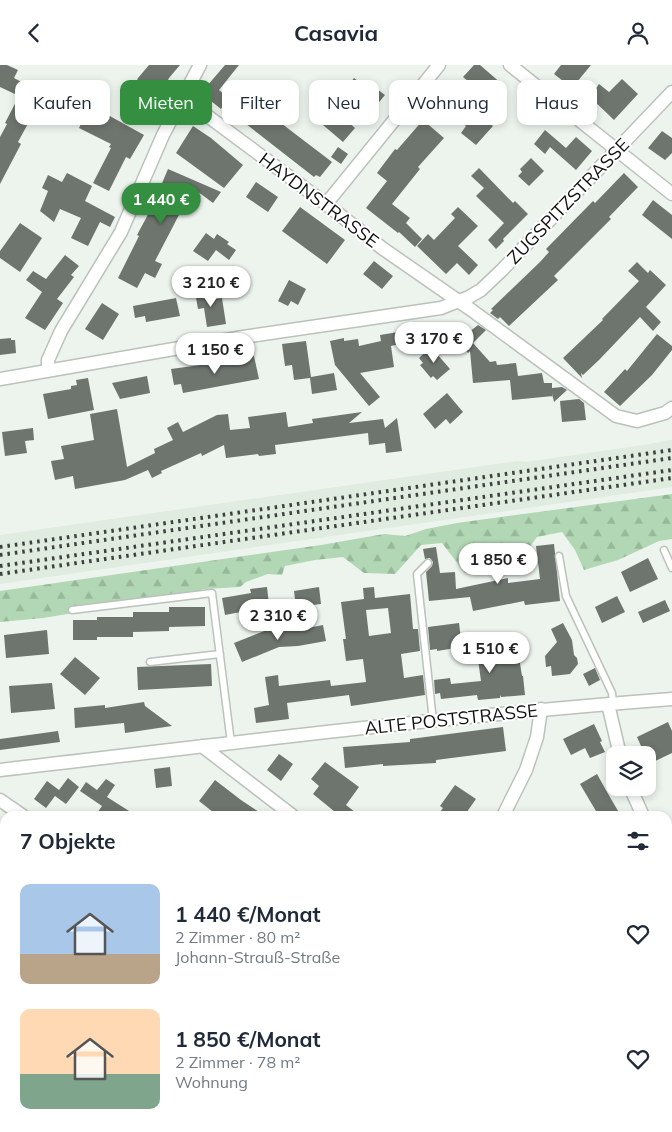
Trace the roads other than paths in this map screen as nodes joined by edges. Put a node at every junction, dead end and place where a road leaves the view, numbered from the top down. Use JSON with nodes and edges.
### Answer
{"nodes":[{"id":1,"x":200,"y":65,"type":"edge"},
{"id":2,"x":439,"y":65,"type":"edge"},
{"id":3,"x":510,"y":65,"type":"edge"},
{"id":4,"x":192,"y":80,"type":"edge"},
{"id":5,"x":672,"y":92,"type":"edge"},
{"id":6,"x":212,"y":119,"type":"edge"},
{"id":7,"x":167,"y":125,"type":"edge"},
{"id":8,"x":616,"y":150,"type":"junction"},
{"id":9,"x":672,"y":194,"type":"edge"},
{"id":10,"x":326,"y":204,"type":"junction"},
{"id":11,"x":456,"y":302,"type":"junction"},
{"id":12,"x":48,"y":371,"type":"junction"},
{"id":13,"x":0,"y":379,"type":"edge"},
{"id":14,"x":672,"y":408,"type":"edge"},
{"id":15,"x":664,"y":550,"type":"dead end"},
{"id":16,"x":559,"y":556,"type":"dead end"},
{"id":17,"x":428,"y":563,"type":"dead end"},
{"id":18,"x":672,"y":568,"type":"edge"},
{"id":19,"x":72,"y":610,"type":"dead end"},
{"id":20,"x":220,"y":654,"type":"junction"},
{"id":21,"x":150,"y":662,"type":"dead end"},
{"id":22,"x":672,"y":699,"type":"edge"},
{"id":23,"x":610,"y":704,"type":"junction"},
{"id":24,"x":541,"y":709,"type":"junction"},
{"id":25,"x":433,"y":721,"type":"junction"},
{"id":26,"x":231,"y":743,"type":"junction"},
{"id":27,"x":202,"y":746,"type":"junction"},
{"id":28,"x":618,"y":746,"type":"edge"},
{"id":29,"x":0,"y":770,"type":"edge"},
{"id":30,"x":634,"y":796,"type":"edge"},
{"id":31,"x":0,"y":800,"type":"edge"},
{"id":32,"x":16,"y":811,"type":"edge"},
{"id":33,"x":286,"y":811,"type":"edge"},
{"id":34,"x":506,"y":811,"type":"edge"},
{"id":35,"x":641,"y":811,"type":"edge"}],
"edges":[{"from":1,"to":4,"type":"street"},
{"from":2,"to":10,"type":"street"},
{"from":3,"to":8,"type":"street"},
{"from":5,"to":8,"type":"street","name":"ZUGSPITZSTRASSE"},
{"from":6,"to":10,"type":"street","name":"HAYDNSTRASSE"},
{"from":7,"to":12,"type":"street"},
{"from":8,"to":9,"type":"street"},
{"from":8,"to":11,"type":"street","name":"ZUGSPITZSTRASSE"},
{"from":10,"to":11,"type":"street","name":"HAYDNSTRASSE"},
{"from":11,"to":12,"type":"street","name":"ZUGSPITZSTRASSE"},
{"from":11,"to":14,"type":"street"},
{"from":12,"to":13,"type":"street","name":"ZUGSPITZSTRASSE"},
{"from":15,"to":18,"type":"lane"},
{"from":16,"to":23,"type":"lane"},
{"from":17,"to":25,"type":"lane"},
{"from":19,"to":20,"type":"lane"},
{"from":20,"to":21,"type":"lane"},
{"from":20,"to":26,"type":"lane"},
{"from":22,"to":23,"type":"street","name":"ALTE POSTSTRASSE"},
{"from":23,"to":24,"type":"street","name":"ALTE POSTSTRASSE"},
{"from":23,"to":28,"type":"street"},
{"from":24,"to":25,"type":"street","name":"ALTE POSTSTRASSE"},
{"from":24,"to":34,"type":"street"},
{"from":25,"to":26,"type":"street","name":"ALTE POSTSTRASSE"},
{"from":26,"to":27,"type":"street","name":"ALTE POSTSTRASSE"},
{"from":27,"to":29,"type":"street","name":"ALTE POSTSTRASSE"},
{"from":27,"to":33,"type":"street"},
{"from":30,"to":35,"type":"street"},
{"from":31,"to":32,"type":"street"}]}
